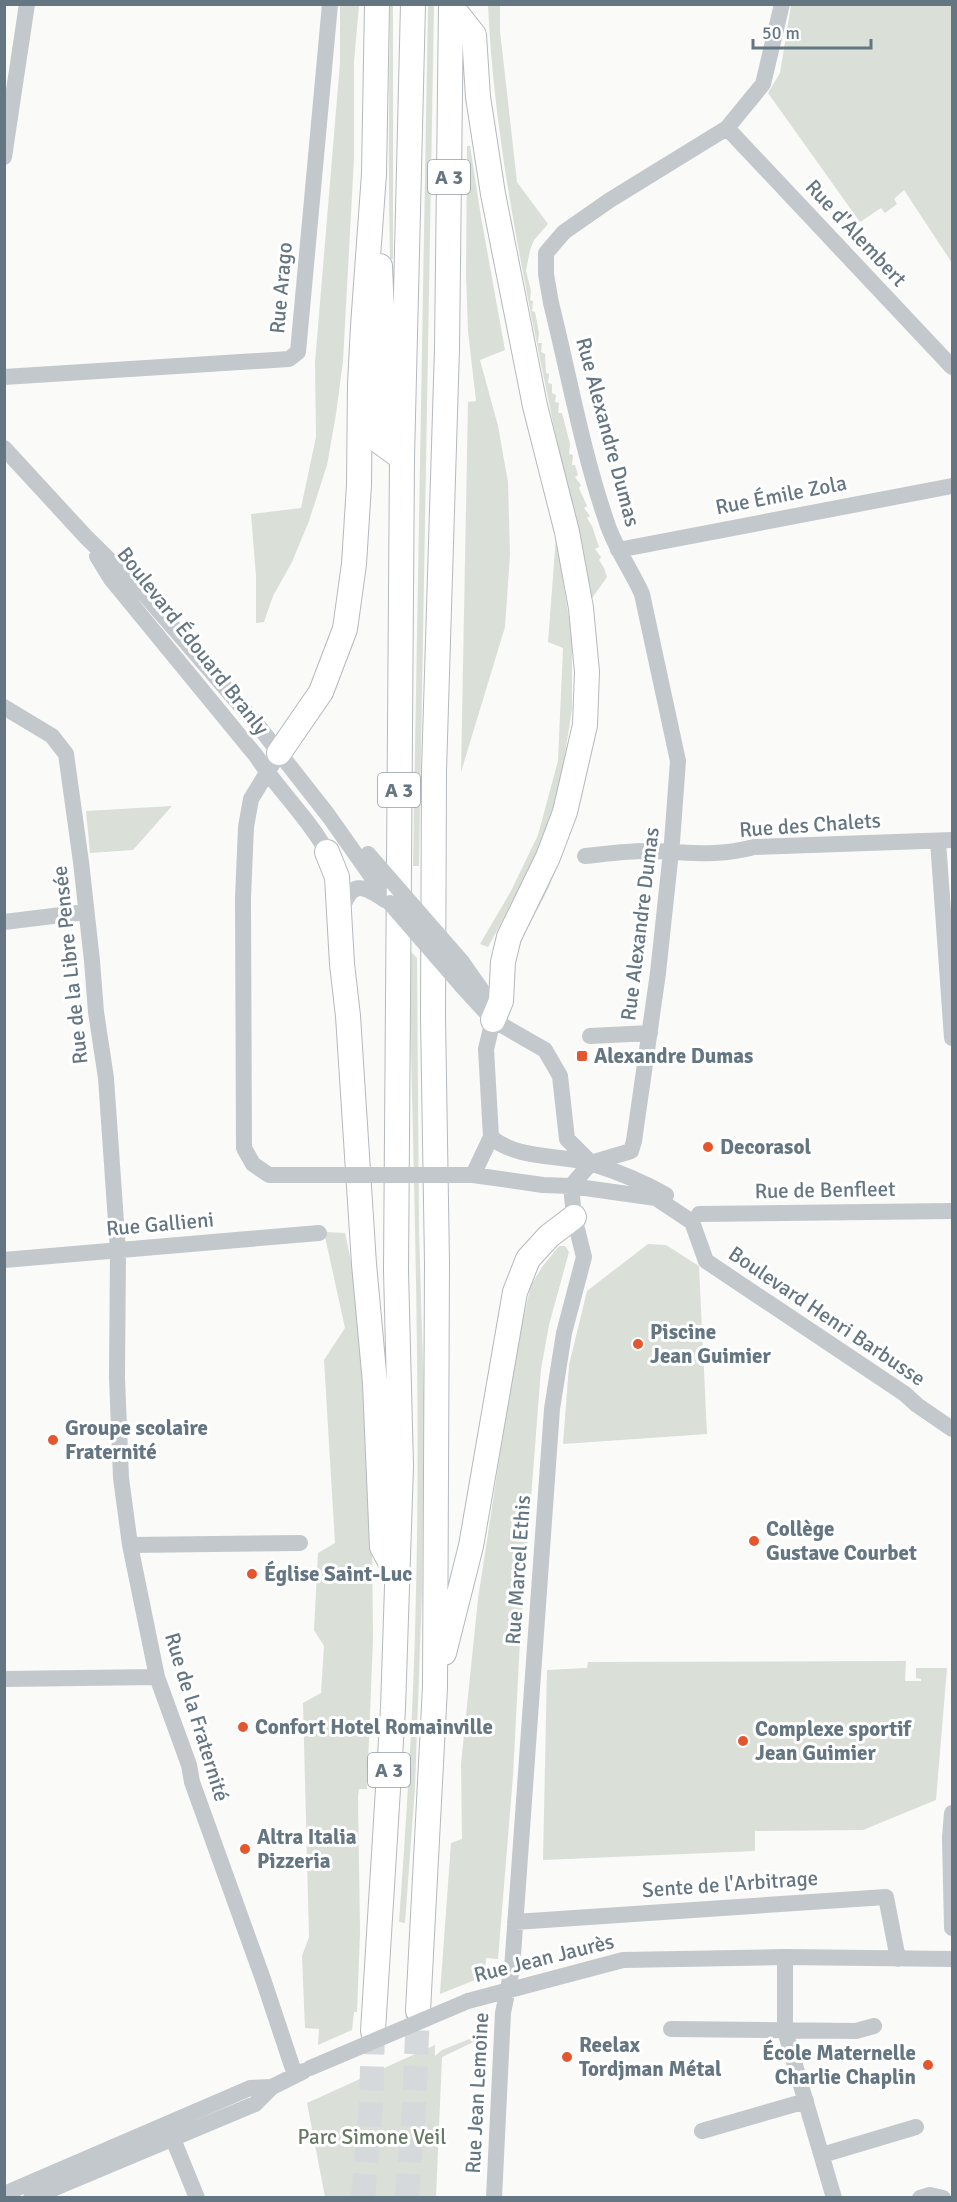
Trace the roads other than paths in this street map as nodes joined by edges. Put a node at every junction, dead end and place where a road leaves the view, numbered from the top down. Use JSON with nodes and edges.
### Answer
{"nodes":[{"id":1,"x":27,"y":4,"type":"edge"},
{"id":2,"x":330,"y":4,"type":"edge"},
{"id":3,"x":377,"y":4,"type":"edge"},
{"id":4,"x":413,"y":4,"type":"edge"},
{"id":5,"x":782,"y":4,"type":"edge"},
{"id":6,"x":451,"y":5,"type":"edge"},
{"id":7,"x":727,"y":128,"type":"junction"},
{"id":8,"x":4,"y":157,"type":"edge"},
{"id":9,"x":374,"y":174,"type":"junction"},
{"id":10,"x":952,"y":368,"type":"edge"},
{"id":11,"x":4,"y":377,"type":"edge"},
{"id":12,"x":4,"y":448,"type":"edge"},
{"id":13,"x":402,"y":458,"type":"junction"},
{"id":14,"x":952,"y":486,"type":"edge"},
{"id":15,"x":618,"y":550,"type":"junction"},
{"id":16,"x":4,"y":707,"type":"edge"},
{"id":17,"x":273,"y":763,"type":"junction"},
{"id":18,"x":945,"y":840,"type":"edge"},
{"id":19,"x":327,"y":852,"type":"joint"},
{"id":20,"x":671,"y":853,"type":"junction"},
{"id":21,"x":585,"y":856,"type":"dead end"},
{"id":22,"x":368,"y":862,"type":"junction"},
{"id":23,"x":390,"y":903,"type":"junction"},
{"id":24,"x":86,"y":912,"type":"junction"},
{"id":25,"x":339,"y":918,"type":"junction"},
{"id":26,"x":4,"y":922,"type":"edge"},
{"id":27,"x":493,"y":1020,"type":"junction"},
{"id":28,"x":650,"y":1033,"type":"junction"},
{"id":29,"x":590,"y":1036,"type":"dead end"},
{"id":30,"x":952,"y":1038,"type":"edge"},
{"id":31,"x":491,"y":1137,"type":"junction"},
{"id":32,"x":591,"y":1163,"type":"junction"},
{"id":33,"x":473,"y":1175,"type":"junction"},
{"id":34,"x":571,"y":1186,"type":"junction"},
{"id":35,"x":952,"y":1211,"type":"edge"},
{"id":36,"x":699,"y":1214,"type":"junction"},
{"id":37,"x":574,"y":1217,"type":"junction"},
{"id":38,"x":319,"y":1233,"type":"dead end"},
{"id":39,"x":118,"y":1251,"type":"junction"},
{"id":40,"x":4,"y":1260,"type":"edge"},
{"id":41,"x":706,"y":1261,"type":"junction"},
{"id":42,"x":952,"y":1429,"type":"edge"},
{"id":43,"x":300,"y":1543,"type":"dead end"},
{"id":44,"x":130,"y":1545,"type":"junction"},
{"id":45,"x":398,"y":1576,"type":"junction"},
{"id":46,"x":157,"y":1677,"type":"junction"},
{"id":47,"x":4,"y":1679,"type":"edge"},
{"id":48,"x":435,"y":1687,"type":"junction"},
{"id":49,"x":952,"y":1813,"type":"edge"},
{"id":50,"x":951,"y":1837,"type":"edge"},
{"id":51,"x":514,"y":1922,"type":"junction"},
{"id":52,"x":952,"y":1928,"type":"edge"},
{"id":53,"x":785,"y":1957,"type":"junction"},
{"id":54,"x":898,"y":1959,"type":"junction"},
{"id":55,"x":952,"y":1959,"type":"edge"},
{"id":56,"x":507,"y":1991,"type":"junction"},
{"id":57,"x":418,"y":2011,"type":"tunnel mouth"},
{"id":58,"x":874,"y":2026,"type":"dead end"},
{"id":59,"x":671,"y":2029,"type":"dead end"},
{"id":60,"x":373,"y":2031,"type":"tunnel mouth"},
{"id":61,"x":785,"y":2031,"type":"junction"},
{"id":62,"x":303,"y":2072,"type":"junction"},
{"id":63,"x":272,"y":2087,"type":"junction"},
{"id":64,"x":806,"y":2101,"type":"junction"},
{"id":65,"x":916,"y":2127,"type":"dead end"},
{"id":66,"x":702,"y":2131,"type":"dead end"},
{"id":67,"x":173,"y":2139,"type":"junction"},
{"id":68,"x":822,"y":2155,"type":"junction"},
{"id":69,"x":4,"y":2194,"type":"edge"},
{"id":70,"x":31,"y":2198,"type":"edge"},
{"id":71,"x":197,"y":2198,"type":"edge"},
{"id":72,"x":494,"y":2198,"type":"edge"},
{"id":73,"x":834,"y":2198,"type":"edge"},
{"id":74,"x":920,"y":2198,"type":"edge"},
{"id":75,"x":943,"y":2198,"type":"edge"}],
"edges":[{"from":1,"to":8,"type":"street"},
{"from":2,"to":11,"type":"street","name":"Rue Arago"},
{"from":3,"to":9,"type":"highway"},
{"from":4,"to":13,"type":"highway","number":"A 3"},
{"from":5,"to":7,"type":"street"},
{"from":6,"to":27,"type":"highway"},
{"from":6,"to":48,"type":"highway","number":"A 3"},
{"from":7,"to":10,"type":"street","name":"Rue d'Alembert"},
{"from":7,"to":15,"type":"street","name":"Rue Alexandre Dumas"},
{"from":9,"to":13,"type":"highway"},
{"from":9,"to":17,"type":"highway"},
{"from":12,"to":17,"type":"street","name":"Boulevard Édouard Branly"},
{"from":13,"to":45,"type":"highway","number":"A 3"},
{"from":14,"to":15,"type":"street","name":"Rue Émile Zola"},
{"from":15,"to":20,"type":"street","name":"Rue Alexandre Dumas"},
{"from":16,"to":24,"type":"street","name":"Rue de la Libre Pensée"},
{"from":17,"to":19,"type":"street"},
{"from":17,"to":22,"type":"street"},
{"from":17,"to":33,"type":"street","name":"Boulevard Henri Barbusse","bridge":true},
{"from":18,"to":20,"type":"street","name":"Rue des Chalets"},
{"from":18,"to":30,"type":"street"},
{"from":19,"to":25,"type":"highway"},
{"from":20,"to":21,"type":"street","name":"Rue des Chalets"},
{"from":20,"to":28,"type":"street","name":"Rue Alexandre Dumas"},
{"from":22,"to":23,"type":"street"},
{"from":22,"to":27,"type":"street","bridge":true},
{"from":23,"to":25,"type":"street"},
{"from":23,"to":27,"type":"street","bridge":true},
{"from":24,"to":26,"type":"street"},
{"from":24,"to":39,"type":"street","name":"Rue de la Libre Pensée"},
{"from":25,"to":45,"type":"highway"},
{"from":27,"to":31,"type":"street"},
{"from":27,"to":32,"type":"street"},
{"from":28,"to":29,"type":"street"},
{"from":28,"to":32,"type":"street","name":"Rue Alexandre Dumas"},
{"from":31,"to":32,"type":"street"},
{"from":31,"to":33,"type":"street"},
{"from":32,"to":34,"type":"street"},
{"from":32,"to":36,"type":"street"},
{"from":33,"to":34,"type":"street","name":"Boulevard Henri Barbusse"},
{"from":34,"to":37,"type":"street","name":"Rue Marcel Ethis"},
{"from":34,"to":41,"type":"street","name":"Boulevard Henri Barbusse"},
{"from":35,"to":36,"type":"street","name":"Rue de Benfleet"},
{"from":36,"to":41,"type":"street","name":"Boulevard Henri Barbusse"},
{"from":37,"to":48,"type":"highway"},
{"from":37,"to":51,"type":"street","name":"Rue Marcel Ethis"},
{"from":38,"to":39,"type":"street","name":"Rue Gallieni"},
{"from":39,"to":40,"type":"street","name":"Rue Gallieni"},
{"from":39,"to":44,"type":"street","name":"Rue de la Fraternité"},
{"from":41,"to":42,"type":"street","name":"Boulevard Henri Barbusse"},
{"from":43,"to":44,"type":"street"},
{"from":44,"to":46,"type":"street","name":"Rue de la Fraternité"},
{"from":45,"to":60,"type":"highway","number":"A 3"},
{"from":46,"to":47,"type":"street"},
{"from":46,"to":62,"type":"street","name":"Rue de la Fraternité"},
{"from":48,"to":57,"type":"highway","number":"A 3"},
{"from":49,"to":50,"type":"street"},
{"from":50,"to":52,"type":"street"},
{"from":51,"to":54,"type":"street","name":"Sente de l'Arbitrage"},
{"from":51,"to":56,"type":"street","name":"Rue Marcel Ethis"},
{"from":53,"to":54,"type":"street","name":"Rue Jean Jaurès"},
{"from":53,"to":56,"type":"street","name":"Rue Jean Jaurès"},
{"from":53,"to":61,"type":"street"},
{"from":54,"to":55,"type":"street","name":"Rue Jean Jaurès"},
{"from":56,"to":62,"type":"street","name":"Rue Jean Jaurès","bridge":true},
{"from":56,"to":72,"type":"street","name":"Rue Jean Lemoine"},
{"from":58,"to":61,"type":"street"},
{"from":59,"to":61,"type":"street"},
{"from":61,"to":64,"type":"street"},
{"from":62,"to":63,"type":"street","name":"Rue Jean Jaurès"},
{"from":63,"to":67,"type":"street","name":"Rue Jean Jaurès"},
{"from":63,"to":69,"type":"street","name":"Rue Jean Jaurès"},
{"from":64,"to":66,"type":"street"},
{"from":64,"to":68,"type":"street"},
{"from":65,"to":68,"type":"street"},
{"from":67,"to":70,"type":"street","name":"Rue Jean Jaurès"},
{"from":67,"to":71,"type":"street"},
{"from":68,"to":73,"type":"street"},
{"from":74,"to":75,"type":"street"}]}
